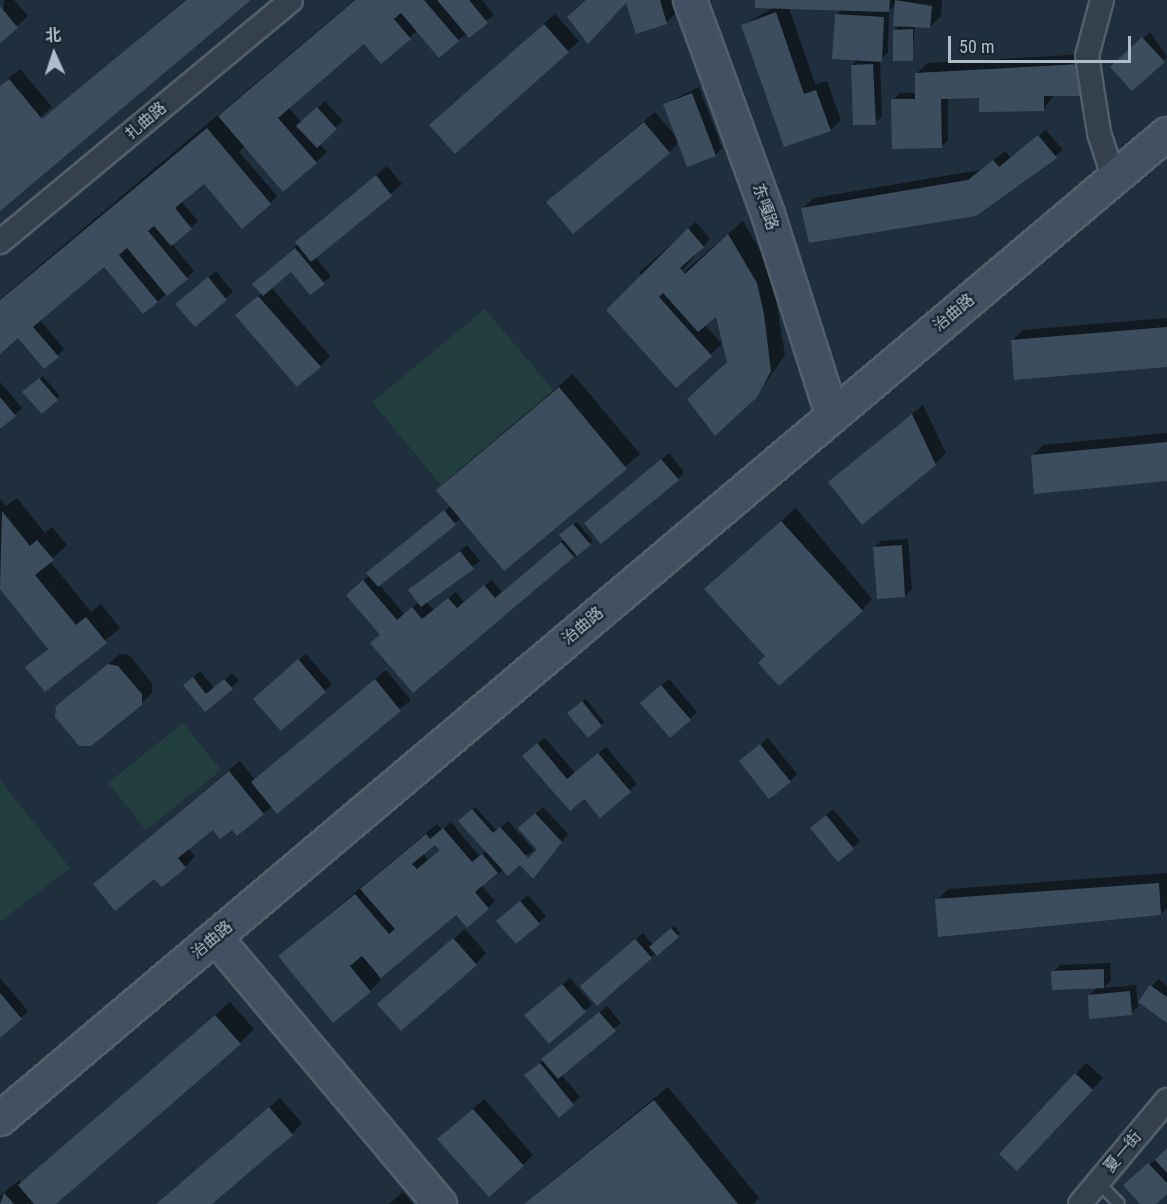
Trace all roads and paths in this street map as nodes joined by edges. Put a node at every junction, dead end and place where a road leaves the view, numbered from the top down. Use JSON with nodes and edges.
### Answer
{"nodes":[{"id":1,"x":291,"y":0,"type":"edge"},
{"id":2,"x":690,"y":0,"type":"edge"},
{"id":3,"x":1102,"y":0,"type":"edge"},
{"id":4,"x":1167,"y":134,"type":"edge"},
{"id":5,"x":1114,"y":179,"type":"junction"},
{"id":6,"x":0,"y":242,"type":"edge"},
{"id":7,"x":832,"y":416,"type":"junction"},
{"id":8,"x":216,"y":938,"type":"junction"},
{"id":9,"x":1167,"y":1101,"type":"edge"},
{"id":10,"x":0,"y":1119,"type":"edge"},
{"id":11,"x":1098,"y":1182,"type":"junction"},
{"id":12,"x":440,"y":1204,"type":"edge"},
{"id":13,"x":1080,"y":1204,"type":"edge"},
{"id":14,"x":1119,"y":1204,"type":"edge"}],
"edges":[{"from":1,"to":6,"type":"street","name":"扎曲路"},
{"from":2,"to":7,"type":"main road","name":"东嘎路"},
{"from":3,"to":5,"type":"street"},
{"from":4,"to":5,"type":"main road","name":"治曲路"},
{"from":5,"to":7,"type":"main road","name":"治曲路"},
{"from":7,"to":8,"type":"main road","name":"治曲路"},
{"from":8,"to":10,"type":"main road","name":"治曲路"},
{"from":8,"to":12,"type":"main road"},
{"from":9,"to":11,"type":"street","name":"夏一街"},
{"from":11,"to":13,"type":"street","name":"夏一街"},
{"from":11,"to":14,"type":"lane"}]}
